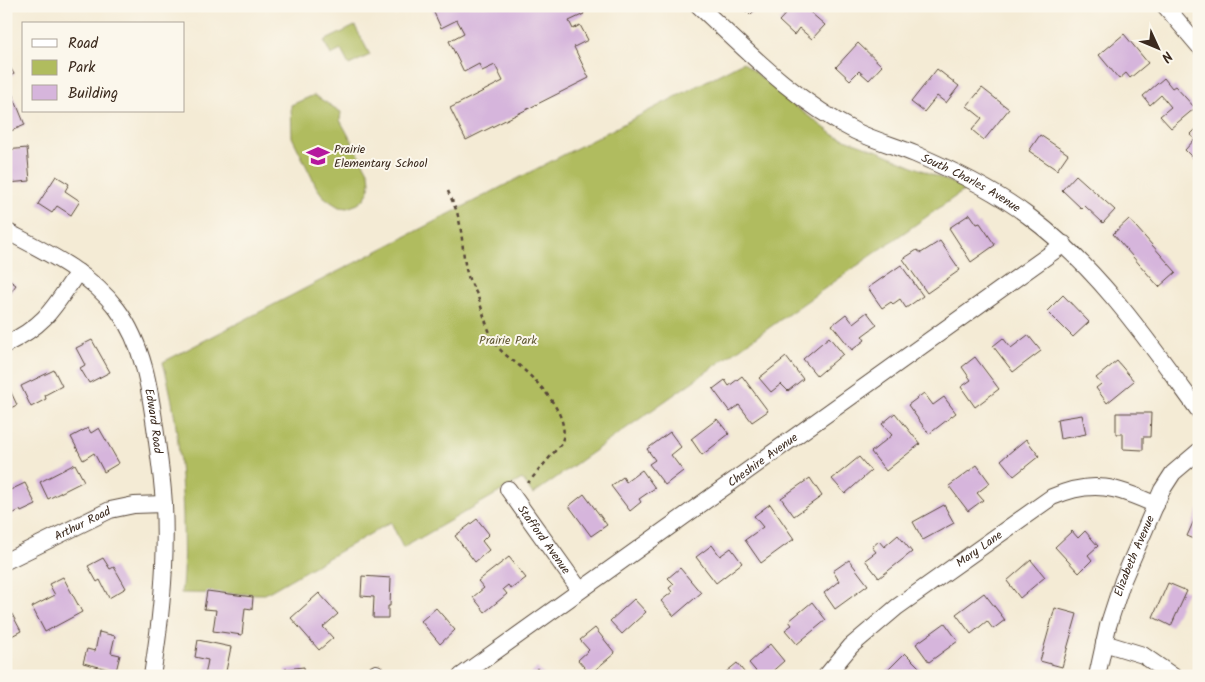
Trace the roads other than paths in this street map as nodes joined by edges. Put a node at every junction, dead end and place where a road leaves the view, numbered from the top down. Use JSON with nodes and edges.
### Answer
{"nodes":[{"id":1,"x":699,"y":6,"type":"edge"},
{"id":2,"x":1166,"y":6,"type":"edge"},
{"id":3,"x":1199,"y":46,"type":"edge"},
{"id":4,"x":6,"y":231,"type":"edge"},
{"id":5,"x":1064,"y":244,"type":"junction"},
{"id":6,"x":78,"y":272,"type":"junction"},
{"id":7,"x":6,"y":344,"type":"edge"},
{"id":8,"x":1199,"y":411,"type":"edge"},
{"id":9,"x":1199,"y":451,"type":"edge"},
{"id":10,"x":508,"y":489,"type":"dead end"},
{"id":11,"x":164,"y":504,"type":"junction"},
{"id":12,"x":1156,"y":505,"type":"junction"},
{"id":13,"x":6,"y":561,"type":"edge"},
{"id":14,"x":580,"y":590,"type":"junction"},
{"id":15,"x":1104,"y":643,"type":"junction"},
{"id":16,"x":152,"y":676,"type":"edge"},
{"id":17,"x":461,"y":676,"type":"edge"},
{"id":18,"x":826,"y":676,"type":"edge"},
{"id":19,"x":1097,"y":676,"type":"edge"},
{"id":20,"x":1174,"y":676,"type":"edge"}],
"edges":[{"from":1,"to":5,"type":"street","name":"South Charles Avenue"},
{"from":2,"to":3,"type":"street"},
{"from":4,"to":6,"type":"street","name":"Edward Road"},
{"from":5,"to":8,"type":"street","name":"South Charles Avenue"},
{"from":5,"to":14,"type":"street","name":"Cheshire Avenue"},
{"from":6,"to":7,"type":"street"},
{"from":6,"to":11,"type":"street","name":"Edward Road"},
{"from":9,"to":12,"type":"street","name":"Elizabeth Avenue"},
{"from":10,"to":14,"type":"street","name":"Stafford Avenue"},
{"from":11,"to":13,"type":"street","name":"Arthur Road"},
{"from":11,"to":16,"type":"street","name":"Edward Road"},
{"from":12,"to":15,"type":"street","name":"Elizabeth Avenue"},
{"from":12,"to":18,"type":"street","name":"Mary Lane"},
{"from":14,"to":17,"type":"street","name":"Cheshire Avenue"},
{"from":15,"to":19,"type":"street","name":"Elizabeth Avenue"},
{"from":15,"to":20,"type":"street"}]}
